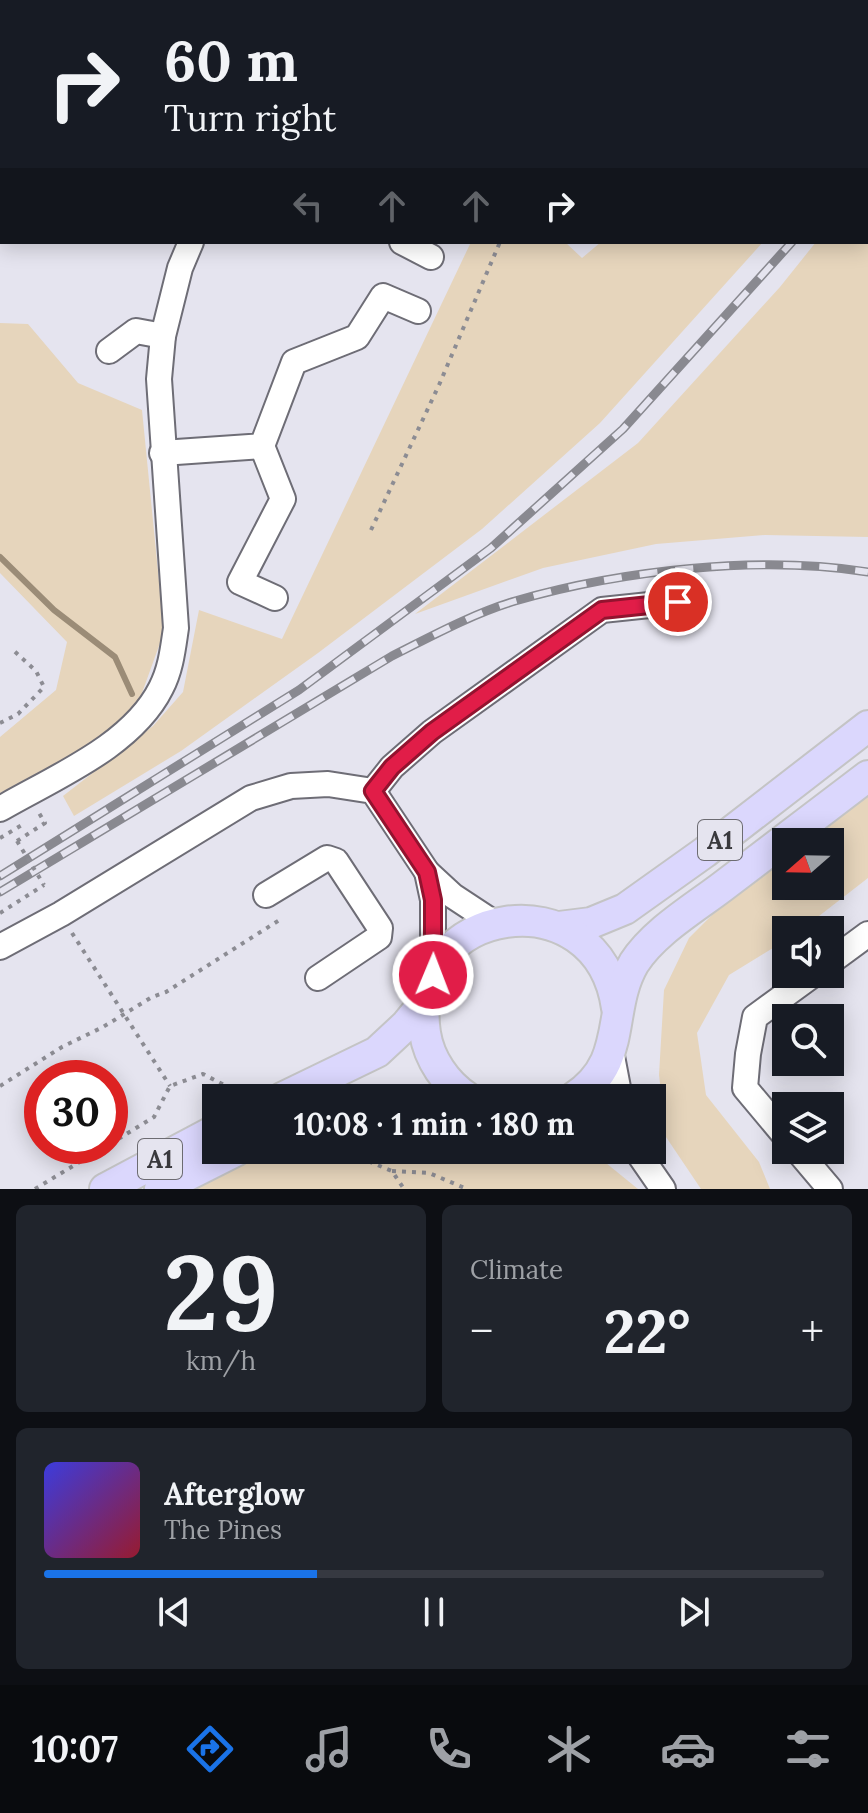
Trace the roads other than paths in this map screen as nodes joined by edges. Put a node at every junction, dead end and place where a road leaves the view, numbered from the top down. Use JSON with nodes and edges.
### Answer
{"nodes":[{"id":1,"x":190,"y":244,"type":"edge"},
{"id":2,"x":406,"y":244,"type":"edge"},
{"id":3,"x":431,"y":257,"type":"dead end"},
{"id":4,"x":418,"y":311,"type":"dead end"},
{"id":5,"x":163,"y":336,"type":"junction"},
{"id":6,"x":109,"y":351,"type":"dead end"},
{"id":7,"x":262,"y":446,"type":"junction"},
{"id":8,"x":162,"y":453,"type":"junction"},
{"id":9,"x":275,"y":598,"type":"dead end"},
{"id":10,"x":678,"y":602,"type":"dead end"},
{"id":11,"x":868,"y":726,"type":"edge"},
{"id":12,"x":868,"y":776,"type":"edge"},
{"id":13,"x":373,"y":791,"type":"junction"},
{"id":14,"x":0,"y":809,"type":"edge"},
{"id":15,"x":427,"y":872,"type":"junction"},
{"id":16,"x":266,"y":895,"type":"dead end"},
{"id":17,"x":494,"y":923,"type":"junction"},
{"id":18,"x":559,"y":927,"type":"junction"},
{"id":19,"x":868,"y":934,"type":"edge"},
{"id":20,"x":0,"y":947,"type":"edge"},
{"id":21,"x":844,"y":952,"type":"edge"},
{"id":22,"x":318,"y":978,"type":"dead end"},
{"id":23,"x":795,"y":988,"type":"edge"},
{"id":24,"x":428,"y":989,"type":"junction"},
{"id":25,"x":618,"y":1014,"type":"junction"},
{"id":26,"x":611,"y":1051,"type":"junction"},
{"id":27,"x":311,"y":1084,"type":"edge"},
{"id":28,"x":451,"y":1084,"type":"edge"},
{"id":29,"x":590,"y":1084,"type":"edge"},
{"id":30,"x":617,"y":1084,"type":"edge"},
{"id":31,"x":772,"y":1120,"type":"edge"},
{"id":32,"x":202,"y":1137,"type":"edge"},
{"id":33,"x":209,"y":1164,"type":"edge"},
{"id":34,"x":637,"y":1164,"type":"edge"},
{"id":35,"x":809,"y":1164,"type":"edge"},
{"id":36,"x":656,"y":1180,"type":"edge"},
{"id":37,"x":105,"y":1189,"type":"edge"},
{"id":38,"x":160,"y":1189,"type":"edge"},
{"id":39,"x":830,"y":1189,"type":"edge"}],
"edges":[{"from":1,"to":5,"type":"street"},
{"from":2,"to":3,"type":"street"},
{"from":4,"to":7,"type":"street"},
{"from":5,"to":6,"type":"street"},
{"from":5,"to":8,"type":"street"},
{"from":7,"to":8,"type":"street"},
{"from":7,"to":9,"type":"street"},
{"from":8,"to":14,"type":"street"},
{"from":10,"to":13,"type":"street"},
{"from":11,"to":18,"type":"main road","number":"A1"},
{"from":12,"to":25,"type":"main road","number":"A1"},
{"from":13,"to":15,"type":"street"},
{"from":13,"to":20,"type":"street"},
{"from":15,"to":17,"type":"street"},
{"from":15,"to":24,"type":"street"},
{"from":16,"to":22,"type":"street"},
{"from":17,"to":18,"type":"main road","number":"A1"},
{"from":17,"to":24,"type":"main road","number":"A1"},
{"from":18,"to":25,"type":"main road","number":"A1"},
{"from":19,"to":21,"type":"street"},
{"from":23,"to":31,"type":"street"},
{"from":24,"to":27,"type":"main road","number":"A1"},
{"from":24,"to":28,"type":"main road"},
{"from":25,"to":26,"type":"main road","number":"A1"},
{"from":26,"to":29,"type":"main road","number":"A1"},
{"from":26,"to":30,"type":"street"},
{"from":32,"to":37,"type":"main road","number":"A1"},
{"from":33,"to":38,"type":"main road","number":"A1"},
{"from":34,"to":36,"type":"street"},
{"from":35,"to":39,"type":"street"}]}
